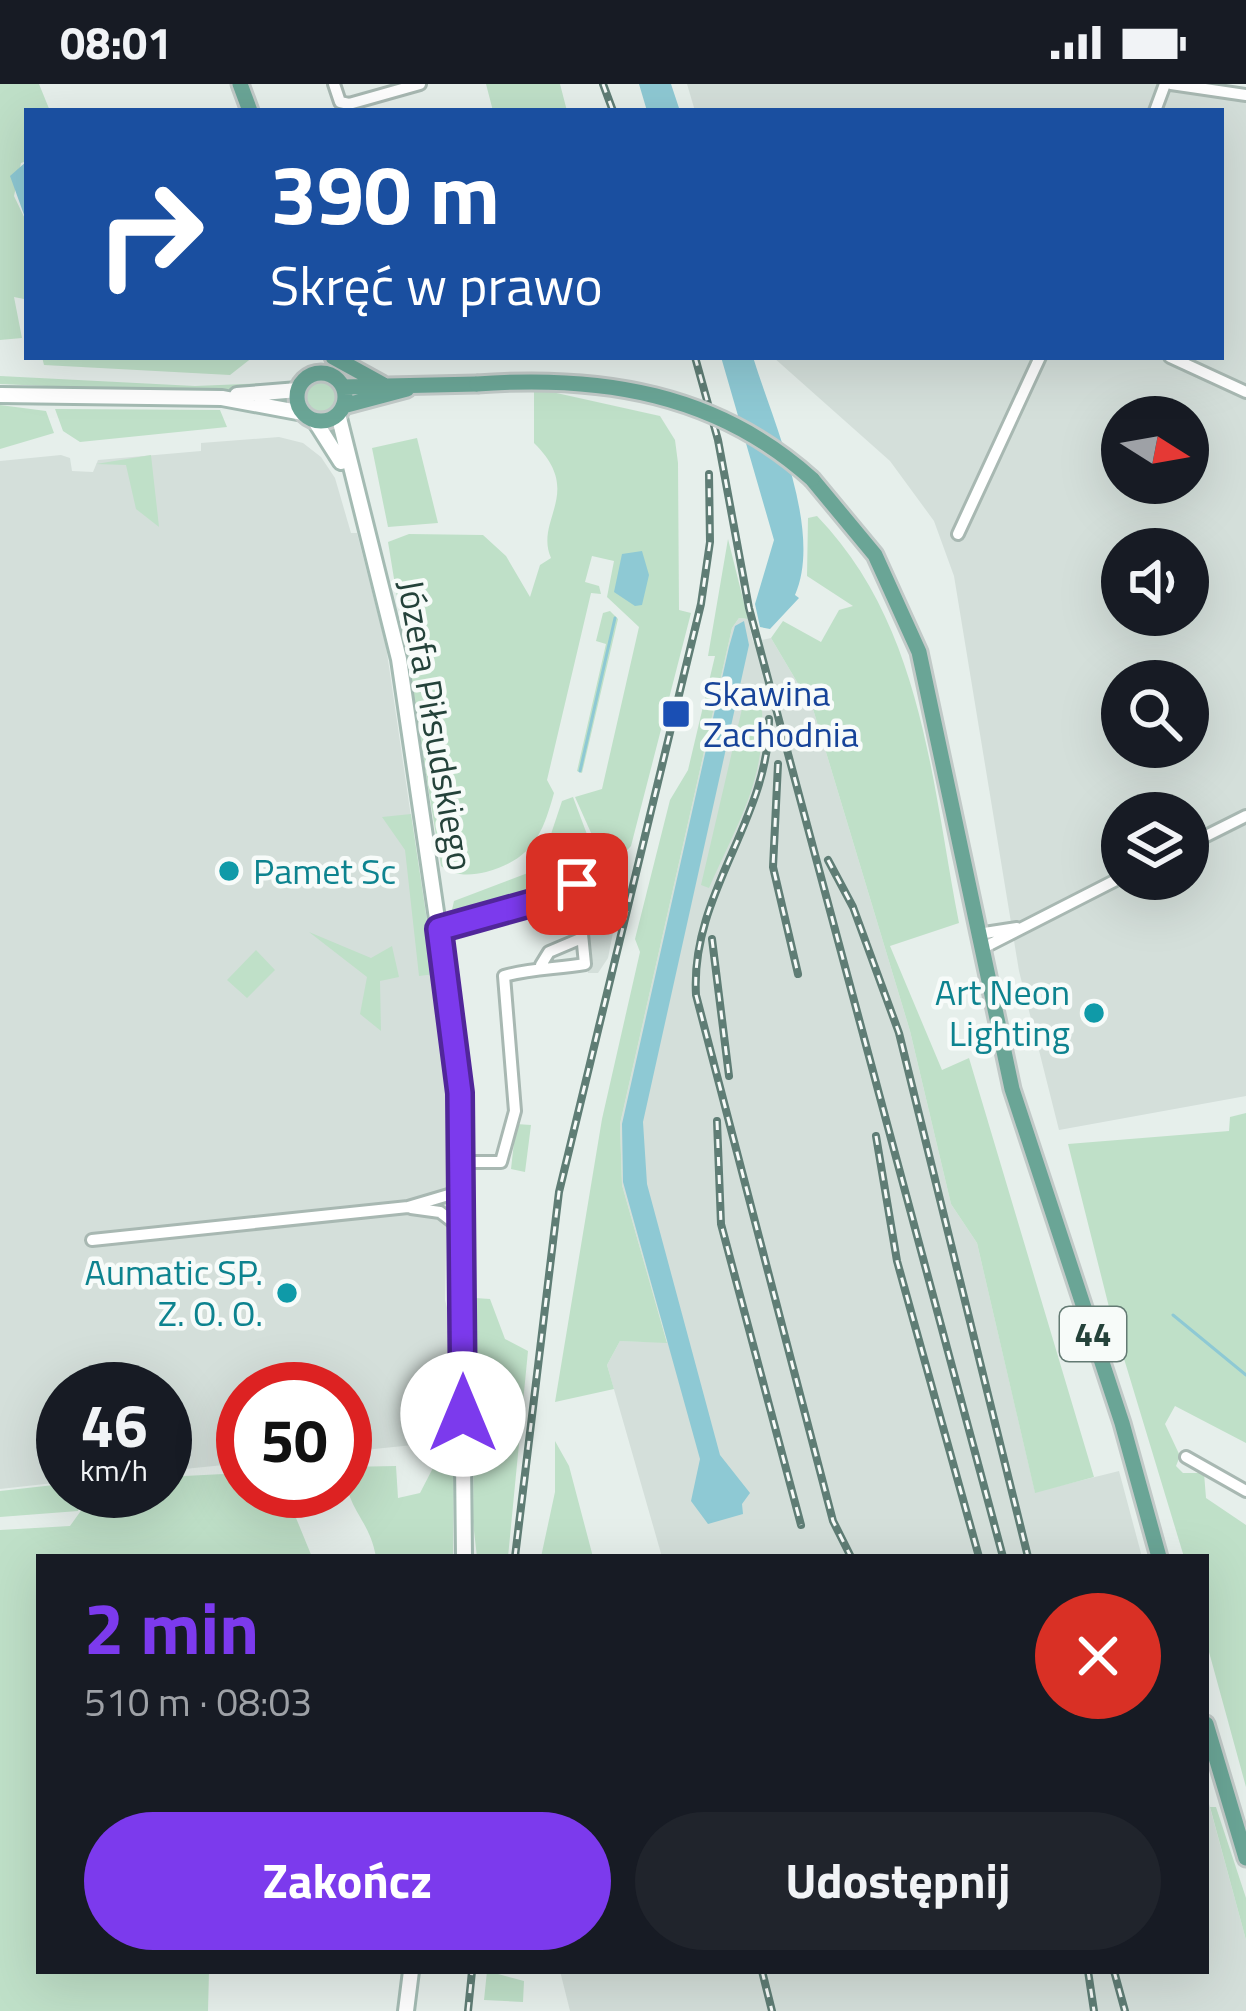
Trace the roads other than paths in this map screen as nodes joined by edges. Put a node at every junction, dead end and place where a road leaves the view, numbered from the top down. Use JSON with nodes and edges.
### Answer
{"nodes":[{"id":1,"x":334,"y":84,"type":"edge"},
{"id":2,"x":420,"y":84,"type":"edge"},
{"id":3,"x":1168,"y":84,"type":"edge"},
{"id":4,"x":1246,"y":95,"type":"edge"},
{"id":5,"x":302,"y":360,"type":"edge"},
{"id":6,"x":338,"y":360,"type":"edge"},
{"id":7,"x":1039,"y":360,"type":"edge"},
{"id":8,"x":1176,"y":360,"type":"edge"},
{"id":9,"x":321,"y":365,"type":"edge"},
{"id":10,"x":302,"y":384,"type":"junction"},
{"id":11,"x":385,"y":386,"type":"junction"},
{"id":12,"x":343,"y":387,"type":"junction"},
{"id":13,"x":407,"y":388,"type":"junction"},
{"id":14,"x":0,"y":392,"type":"edge"},
{"id":15,"x":1246,"y":392,"type":"edge"},
{"id":16,"x":222,"y":398,"type":"junction"},
{"id":17,"x":341,"y":410,"type":"junction"},
{"id":18,"x":309,"y":417,"type":"junction"},
{"id":19,"x":353,"y":482,"type":"junction"},
{"id":20,"x":958,"y":534,"type":"dead end"},
{"id":21,"x":1246,"y":816,"type":"edge"},
{"id":22,"x":1209,"y":834,"type":"edge"},
{"id":23,"x":1101,"y":888,"type":"edge"},
{"id":24,"x":439,"y":929,"type":"junction"},
{"id":25,"x":582,"y":938,"type":"junction"},
{"id":26,"x":979,"y":941,"type":"junction"},
{"id":27,"x":541,"y":965,"type":"junction"},
{"id":28,"x":461,"y":1162,"type":"junction"},
{"id":29,"x":462,"y":1199,"type":"junction"},
{"id":30,"x":408,"y":1207,"type":"junction"},
{"id":31,"x":440,"y":1212,"type":"junction"},
{"id":32,"x":462,"y":1229,"type":"junction"},
{"id":33,"x":92,"y":1240,"type":"dead end"},
{"id":34,"x":1186,"y":1457,"type":"dead end"},
{"id":35,"x":1246,"y":1491,"type":"edge"},
{"id":36,"x":464,"y":1554,"type":"edge"},
{"id":37,"x":1159,"y":1554,"type":"edge"},
{"id":38,"x":1209,"y":1734,"type":"edge"},
{"id":39,"x":1246,"y":1858,"type":"edge"},
{"id":40,"x":411,"y":1974,"type":"edge"},
{"id":41,"x":406,"y":2011,"type":"edge"}],
"edges":[{"from":1,"to":2,"type":"street"},
{"from":3,"to":4,"type":"street"},
{"from":5,"to":10,"type":"main road"},
{"from":6,"to":11,"type":"main road","number":"44"},
{"from":7,"to":20,"type":"street"},
{"from":8,"to":15,"type":"street"},
{"from":9,"to":10,"type":"main road"},
{"from":9,"to":12,"type":"main road"},
{"from":10,"to":16,"type":"main road"},
{"from":10,"to":18,"type":"main road"},
{"from":11,"to":12,"type":"main road","number":"44"},
{"from":11,"to":13,"type":"main road","number":"44"},
{"from":12,"to":17,"type":"main road"},
{"from":13,"to":17,"type":"main road","number":"44"},
{"from":13,"to":26,"type":"main road","number":"44","bridge":true},
{"from":14,"to":16,"type":"main road"},
{"from":16,"to":18,"type":"main road"},
{"from":17,"to":18,"type":"main road","number":"44"},
{"from":17,"to":19,"type":"main road","name":"Józefa Piłsudskiego"},
{"from":18,"to":19,"type":"main road","name":"Józefa Piłsudskiego"},
{"from":19,"to":24,"type":"main road","name":"Józefa Piłsudskiego"},
{"from":21,"to":22,"type":"street"},
{"from":23,"to":26,"type":"street"},
{"from":24,"to":25,"type":"street"},
{"from":24,"to":28,"type":"main road","name":"Józefa Piłsudskiego"},
{"from":25,"to":27,"type":"street"},
{"from":25,"to":27,"type":"street"},
{"from":26,"to":37,"type":"main road","number":"44"},
{"from":27,"to":28,"type":"street"},
{"from":28,"to":29,"type":"main road","name":"Józefa Piłsudskiego"},
{"from":29,"to":30,"type":"street"},
{"from":29,"to":31,"type":"street"},
{"from":29,"to":32,"type":"main road","name":"Józefa Piłsudskiego"},
{"from":30,"to":31,"type":"street"},
{"from":30,"to":33,"type":"street"},
{"from":31,"to":32,"type":"street"},
{"from":32,"to":36,"type":"main road","name":"Józefa Piłsudskiego"},
{"from":34,"to":35,"type":"street"},
{"from":38,"to":39,"type":"main road"},
{"from":40,"to":41,"type":"main road"}]}
